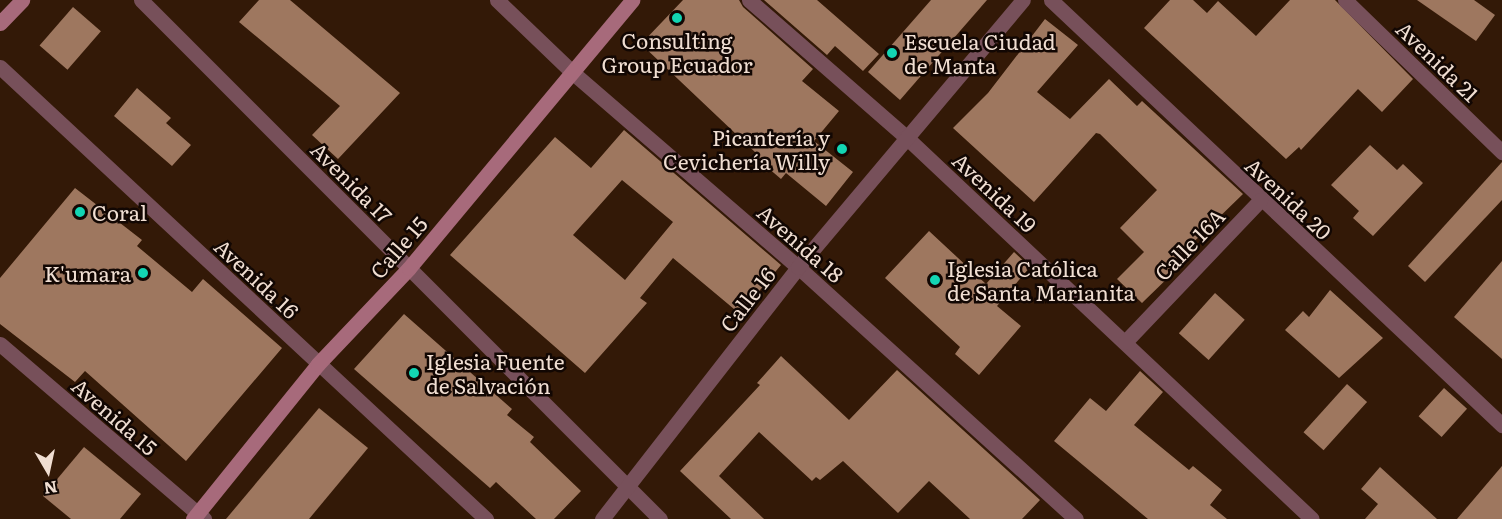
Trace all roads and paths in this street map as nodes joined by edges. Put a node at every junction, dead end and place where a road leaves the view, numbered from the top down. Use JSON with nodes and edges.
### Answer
{"nodes":[{"id":1,"x":22,"y":0,"type":"edge"},
{"id":2,"x":141,"y":0,"type":"edge"},
{"id":3,"x":497,"y":0,"type":"edge"},
{"id":4,"x":632,"y":0,"type":"edge"},
{"id":5,"x":748,"y":0,"type":"edge"},
{"id":6,"x":1023,"y":0,"type":"edge"},
{"id":7,"x":1051,"y":0,"type":"edge"},
{"id":8,"x":1345,"y":0,"type":"edge"},
{"id":9,"x":0,"y":23,"type":"edge"},
{"id":10,"x":0,"y":68,"type":"edge"},
{"id":11,"x":572,"y":72,"type":"junction"},
{"id":12,"x":906,"y":137,"type":"junction"},
{"id":13,"x":1502,"y":152,"type":"edge"},
{"id":14,"x":1260,"y":200,"type":"junction"},
{"id":15,"x":798,"y":267,"type":"junction"},
{"id":16,"x":409,"y":268,"type":"junction"},
{"id":17,"x":1125,"y":342,"type":"junction"},
{"id":18,"x":0,"y":344,"type":"edge"},
{"id":19,"x":318,"y":364,"type":"junction"},
{"id":20,"x":1502,"y":425,"type":"edge"},
{"id":21,"x":628,"y":487,"type":"junction"},
{"id":22,"x":198,"y":517,"type":"edge"},
{"id":23,"x":486,"y":519,"type":"edge"},
{"id":24,"x":602,"y":519,"type":"edge"},
{"id":25,"x":660,"y":519,"type":"edge"},
{"id":26,"x":1076,"y":519,"type":"edge"},
{"id":27,"x":1312,"y":519,"type":"edge"}],
"edges":[{"from":1,"to":9,"type":"street"},
{"from":2,"to":16,"type":"street","name":"Avenida 17"},
{"from":3,"to":11,"type":"street","name":"Avenida 18"},
{"from":4,"to":11,"type":"street","name":"Calle 15"},
{"from":5,"to":12,"type":"street","name":"Avenida 19"},
{"from":6,"to":12,"type":"street","name":"Calle 16"},
{"from":7,"to":14,"type":"street","name":"Avenida 20"},
{"from":8,"to":13,"type":"street","name":"Avenida 21"},
{"from":10,"to":19,"type":"street","name":"Avenida 16"},
{"from":11,"to":15,"type":"street","name":"Avenida 18"},
{"from":11,"to":16,"type":"street","name":"Calle 15"},
{"from":12,"to":15,"type":"street","name":"Calle 16"},
{"from":12,"to":17,"type":"street","name":"Avenida 19"},
{"from":14,"to":17,"type":"street","name":"Calle 16A"},
{"from":14,"to":20,"type":"street","name":"Avenida 20"},
{"from":15,"to":21,"type":"street","name":"Calle 16"},
{"from":15,"to":26,"type":"street","name":"Avenida 18"},
{"from":16,"to":19,"type":"street","name":"Calle 15"},
{"from":16,"to":21,"type":"street","name":"Avenida 17"},
{"from":17,"to":27,"type":"street","name":"Avenida 19"},
{"from":18,"to":22,"type":"street","name":"Avenida 15"},
{"from":19,"to":22,"type":"street","name":"Calle 15"},
{"from":19,"to":23,"type":"street","name":"Avenida 16"},
{"from":21,"to":24,"type":"street","name":"Calle 16"},
{"from":21,"to":25,"type":"street","name":"Avenida 17"}]}
